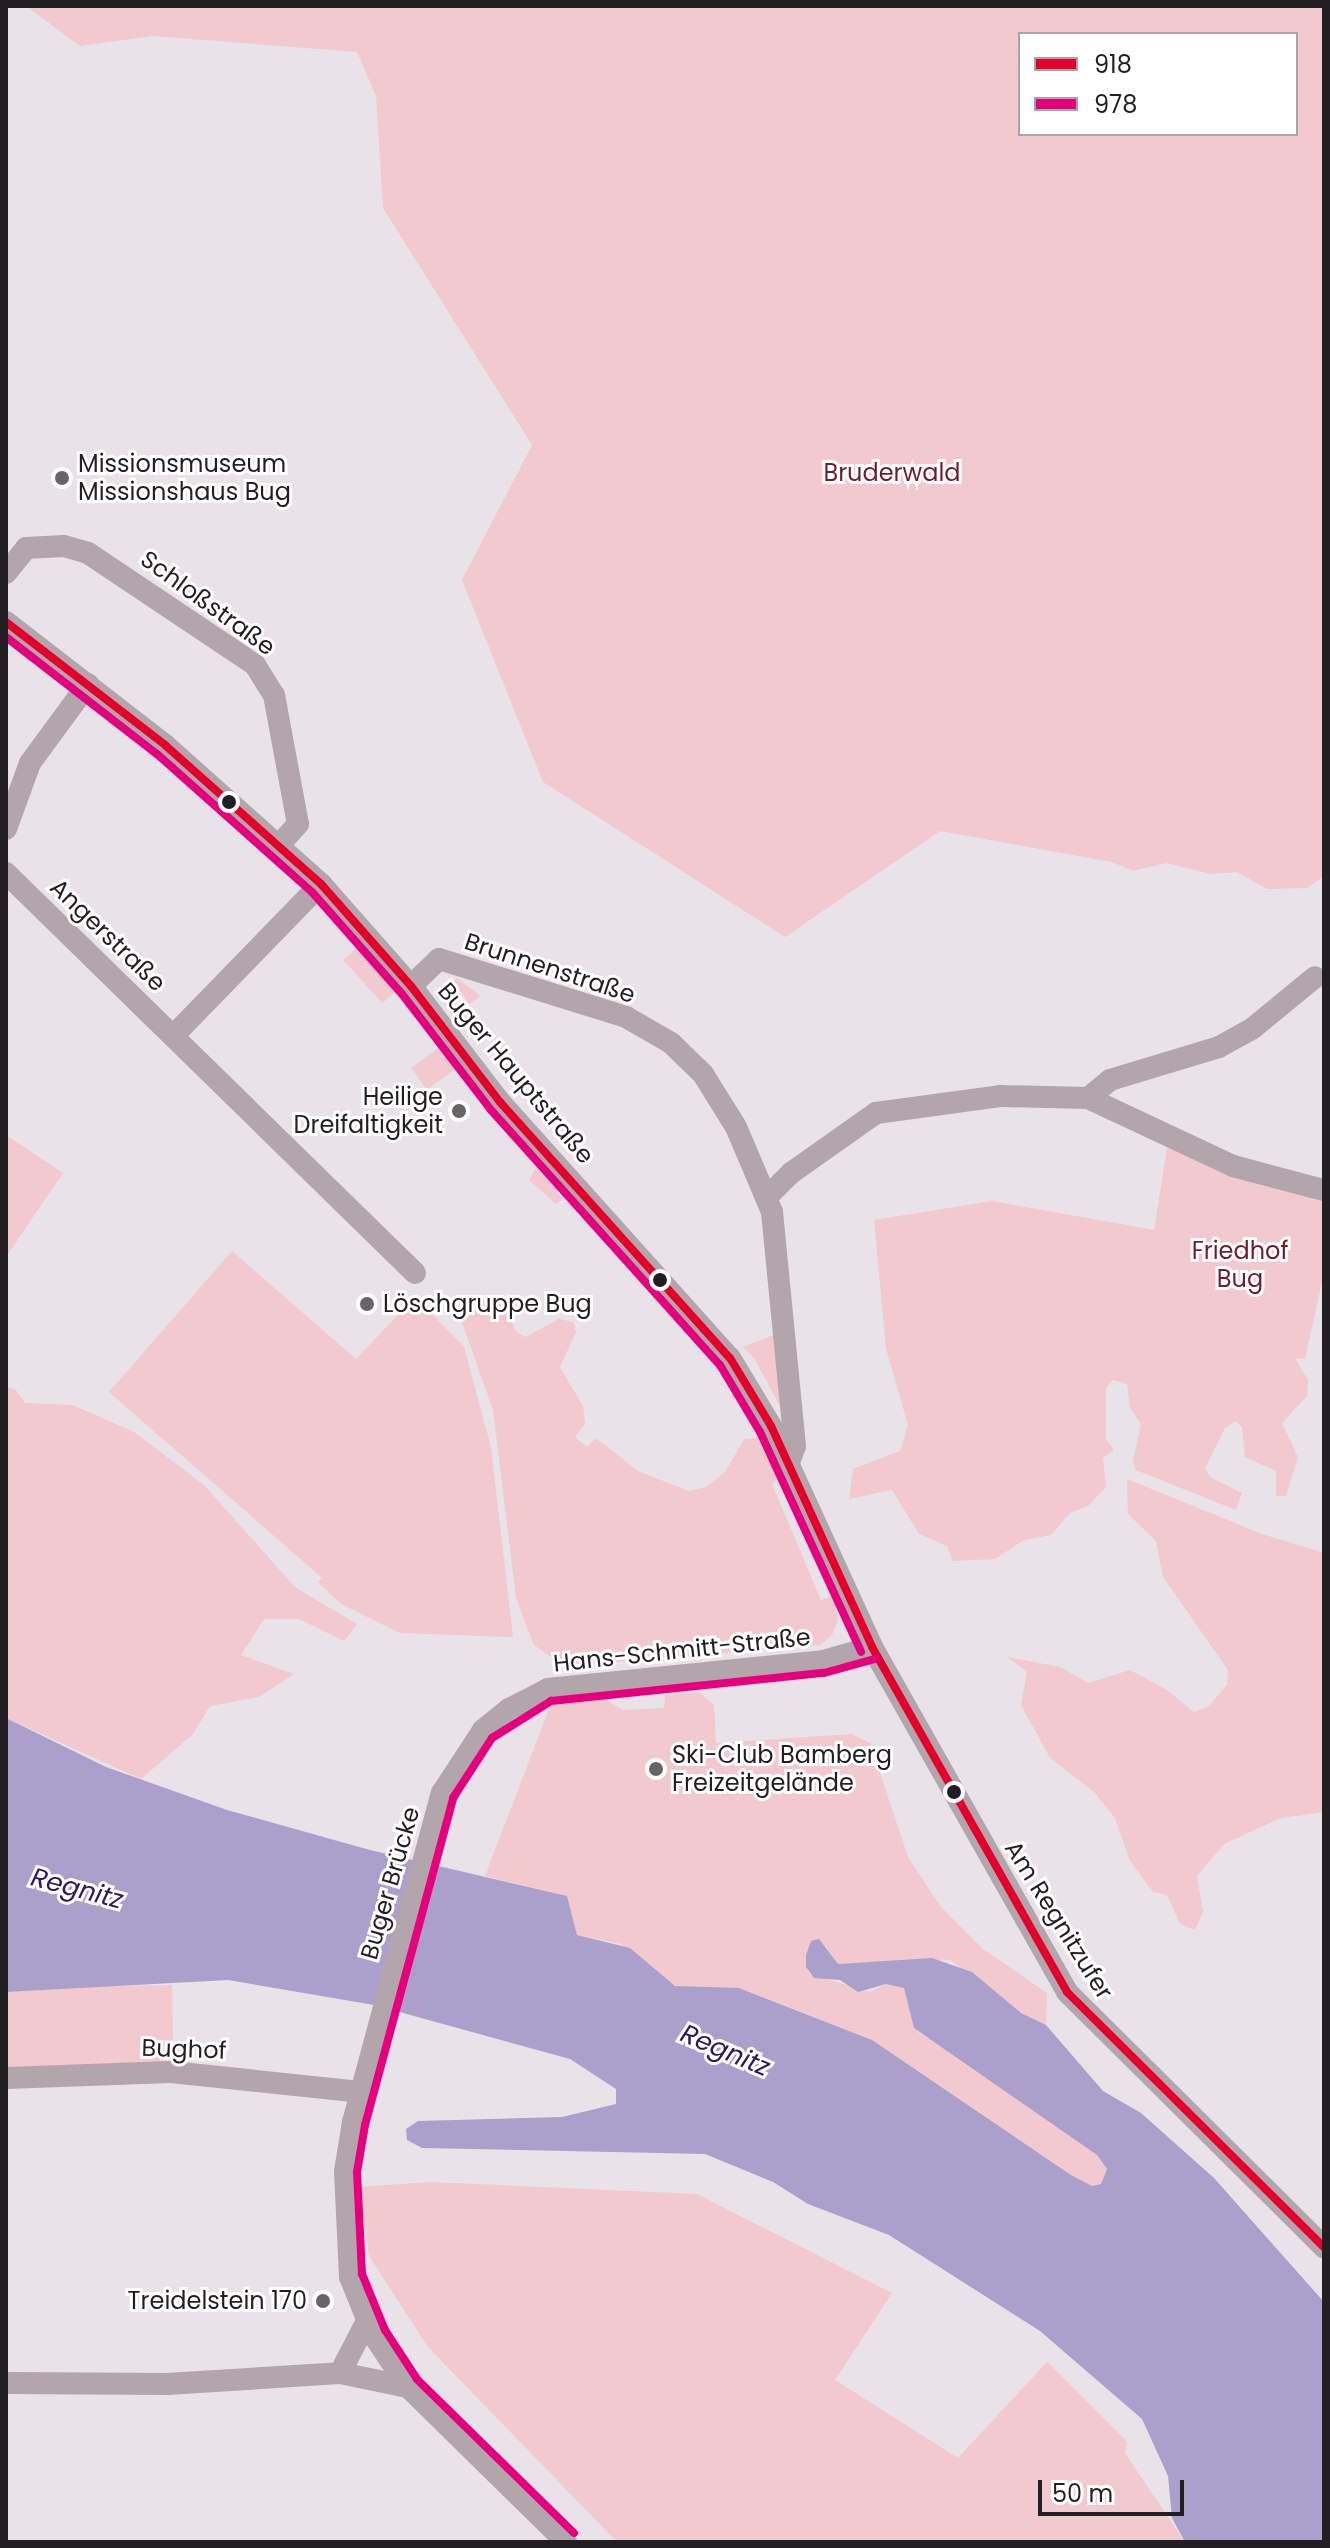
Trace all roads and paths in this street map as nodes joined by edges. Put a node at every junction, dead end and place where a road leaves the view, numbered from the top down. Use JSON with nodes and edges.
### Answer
{"nodes":[{"id":1,"x":6,"y":573,"type":"edge"},
{"id":2,"x":6,"y":622,"type":"edge"},
{"id":3,"x":88,"y":684,"type":"junction"},
{"id":4,"x":6,"y":829,"type":"edge"},
{"id":5,"x":279,"y":845,"type":"junction"},
{"id":6,"x":6,"y":873,"type":"edge"},
{"id":7,"x":321,"y":884,"type":"junction"},
{"id":8,"x":1315,"y":977,"type":"dead end"},
{"id":9,"x":411,"y":986,"type":"junction"},
{"id":10,"x":175,"y":1034,"type":"junction"},
{"id":11,"x":1088,"y":1098,"type":"junction"},
{"id":12,"x":1324,"y":1190,"type":"edge"},
{"id":13,"x":768,"y":1196,"type":"junction"},
{"id":14,"x":415,"y":1273,"type":"dead end"},
{"id":15,"x":788,"y":1465,"type":"junction"},
{"id":16,"x":872,"y":1647,"type":"junction"},
{"id":17,"x":469,"y":1748,"type":"joint"},
{"id":18,"x":6,"y":2078,"type":"edge"},
{"id":19,"x":360,"y":2092,"type":"junction"},
{"id":20,"x":1324,"y":2247,"type":"edge"},
{"id":21,"x":367,"y":2321,"type":"junction"},
{"id":22,"x":340,"y":2373,"type":"junction"},
{"id":23,"x":6,"y":2383,"type":"edge"},
{"id":24,"x":408,"y":2387,"type":"junction"},
{"id":25,"x":566,"y":2542,"type":"edge"}],
"edges":[{"from":1,"to":5,"type":"street","name":"Schloßstraße"},
{"from":2,"to":3,"type":"street","name":"Buger Hauptstraße"},
{"from":3,"to":4,"type":"street"},
{"from":3,"to":5,"type":"street","name":"Buger Hauptstraße"},
{"from":5,"to":7,"type":"street","name":"Buger Hauptstraße"},
{"from":6,"to":10,"type":"street","name":"Angerstraße"},
{"from":7,"to":9,"type":"street","name":"Buger Hauptstraße"},
{"from":7,"to":10,"type":"street"},
{"from":8,"to":11,"type":"street"},
{"from":9,"to":13,"type":"street","name":"Brunnenstraße"},
{"from":9,"to":15,"type":"street","name":"Buger Hauptstraße"},
{"from":10,"to":14,"type":"street","name":"Angerstraße"},
{"from":11,"to":12,"type":"street"},
{"from":11,"to":13,"type":"street"},
{"from":13,"to":15,"type":"street"},
{"from":15,"to":16,"type":"street","name":"Buger Hauptstraße"},
{"from":16,"to":17,"type":"street","name":"Hans-Schmitt-Straße"},
{"from":16,"to":20,"type":"street","name":"Am Regnitzufer"},
{"from":17,"to":19,"type":"street","name":"Buger Brücke"},
{"from":18,"to":19,"type":"street","name":"Bughof"},
{"from":19,"to":21,"type":"street"},
{"from":21,"to":22,"type":"street"},
{"from":21,"to":24,"type":"street"},
{"from":22,"to":23,"type":"street"},
{"from":22,"to":24,"type":"street"},
{"from":24,"to":25,"type":"street"}]}
